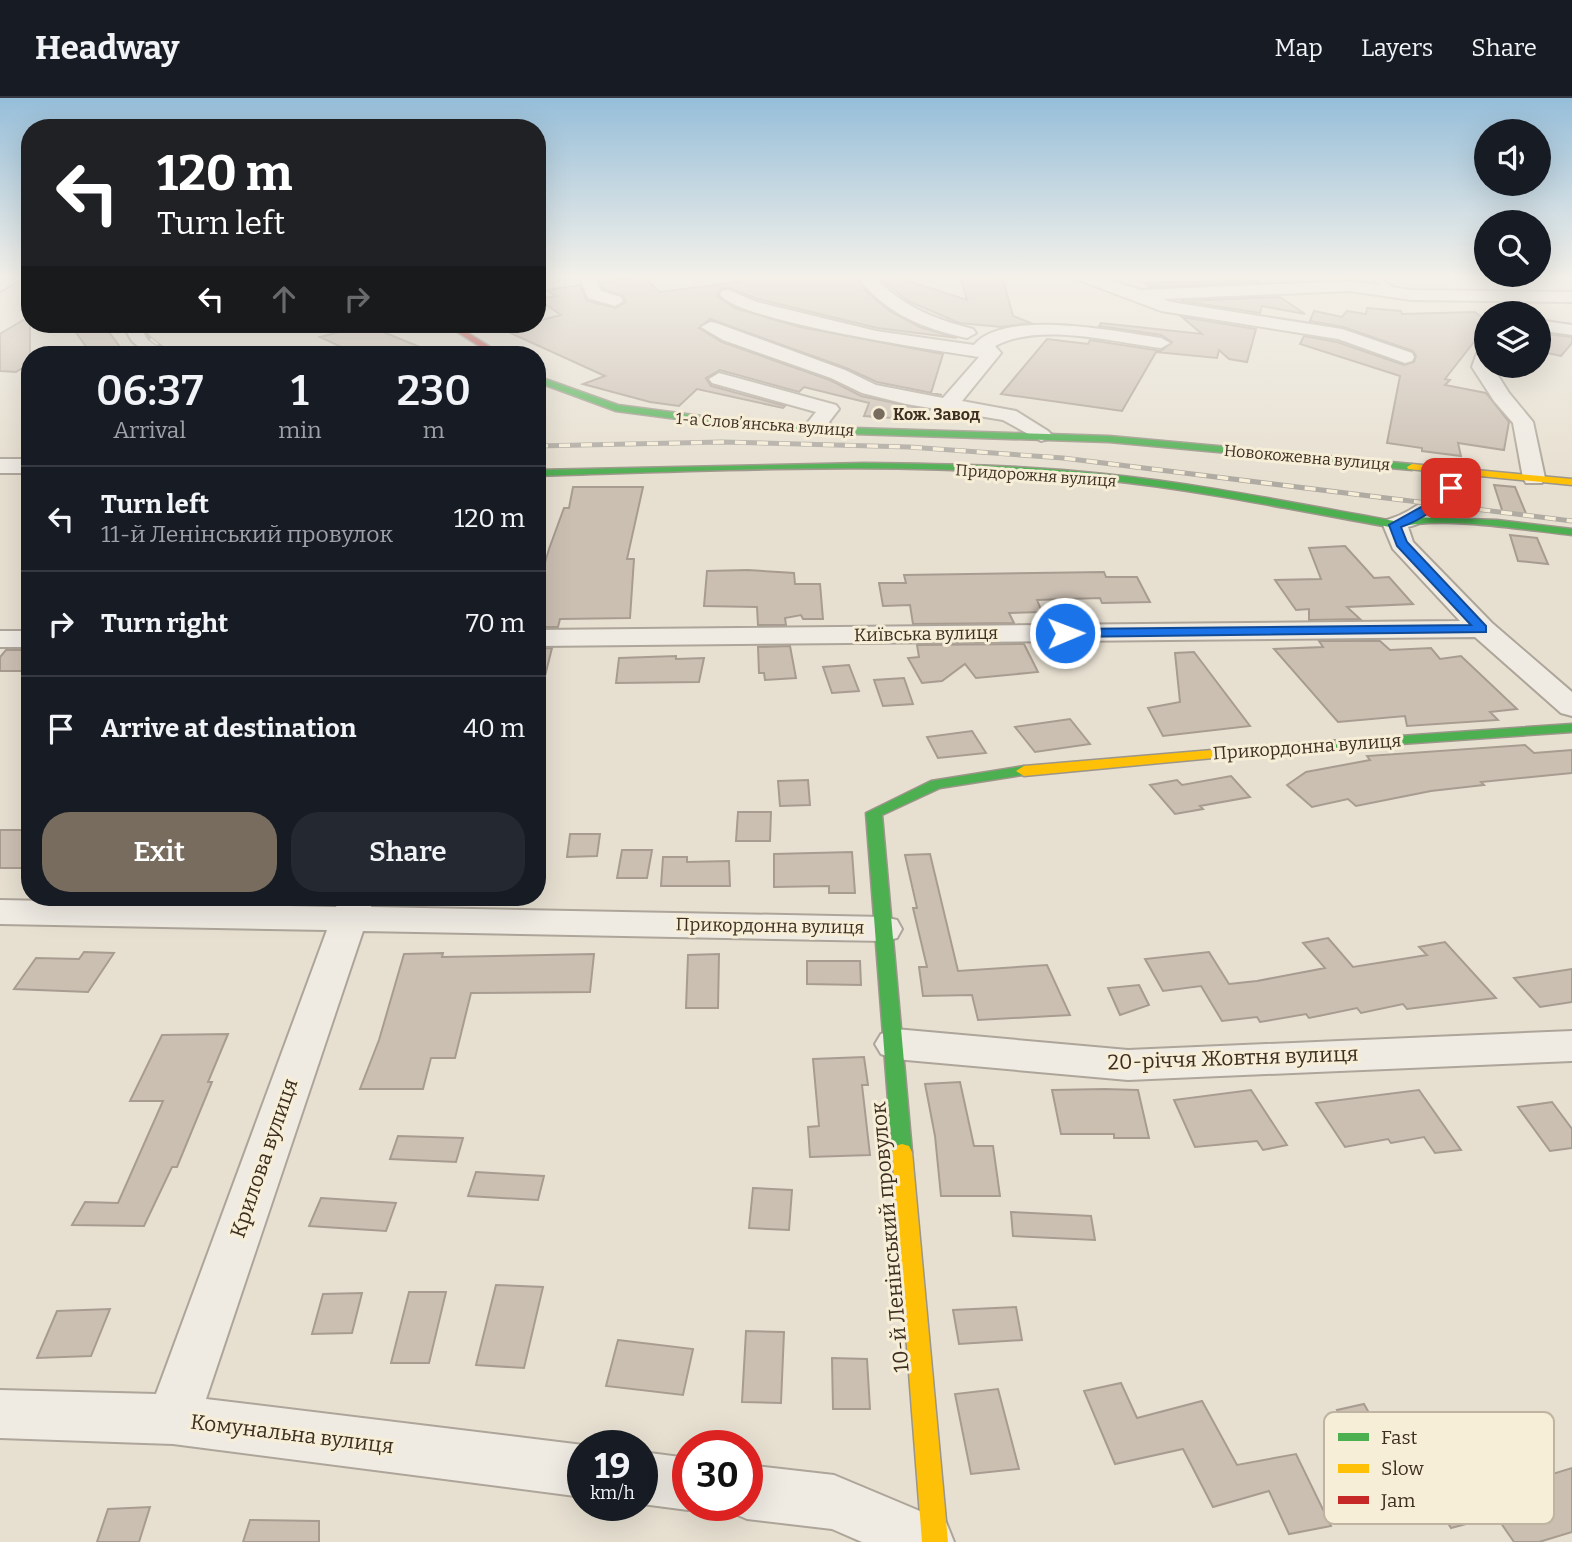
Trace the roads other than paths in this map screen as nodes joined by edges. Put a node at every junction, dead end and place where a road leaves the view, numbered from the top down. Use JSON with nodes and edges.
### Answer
{"nodes":[{"id":1,"x":751,"y":343,"type":"edge"},
{"id":2,"x":972,"y":343,"type":"edge"},
{"id":3,"x":988,"y":343,"type":"edge"},
{"id":4,"x":999,"y":343,"type":"edge"},
{"id":5,"x":1368,"y":343,"type":"edge"},
{"id":6,"x":993,"y":345,"type":"junction"},
{"id":7,"x":1405,"y":357,"type":"dead end"},
{"id":8,"x":1489,"y":378,"type":"edge"},
{"id":9,"x":719,"y":379,"type":"dead end"},
{"id":10,"x":546,"y":382,"type":"edge"},
{"id":11,"x":948,"y":405,"type":"junction"},
{"id":12,"x":823,"y":430,"type":"junction"},
{"id":13,"x":1041,"y":435,"type":"junction"},
{"id":14,"x":0,"y":466,"type":"edge"},
{"id":15,"x":21,"y":466,"type":"edge"},
{"id":16,"x":1468,"y":472,"type":"junction"},
{"id":17,"x":546,"y":473,"type":"edge"},
{"id":18,"x":1534,"y":478,"type":"junction"},
{"id":19,"x":1572,"y":482,"type":"edge"},
{"id":20,"x":1401,"y":523,"type":"junction"},
{"id":21,"x":1572,"y":532,"type":"edge"},
{"id":22,"x":1482,"y":629,"type":"junction"},
{"id":23,"x":546,"y":638,"type":"edge"},
{"id":24,"x":0,"y":639,"type":"edge"},
{"id":25,"x":21,"y":639,"type":"edge"},
{"id":26,"x":1572,"y":707,"type":"edge"},
{"id":27,"x":1572,"y":728,"type":"edge"},
{"id":28,"x":353,"y":908,"type":"edge"},
{"id":29,"x":0,"y":912,"type":"edge"},
{"id":30,"x":884,"y":929,"type":"junction"},
{"id":31,"x":895,"y":1044,"type":"junction"},
{"id":32,"x":1572,"y":1046,"type":"edge"},
{"id":33,"x":0,"y":1414,"type":"edge"},
{"id":34,"x":173,"y":1419,"type":"junction"},
{"id":35,"x":567,"y":1469,"type":"edge"},
{"id":36,"x":763,"y":1494,"type":"edge"},
{"id":37,"x":926,"y":1542,"type":"edge"},
{"id":38,"x":935,"y":1542,"type":"edge"}],
"edges":[{"from":1,"to":11,"type":"street"},
{"from":2,"to":6,"type":"street"},
{"from":3,"to":6,"type":"street"},
{"from":4,"to":6,"type":"street"},
{"from":5,"to":7,"type":"street"},
{"from":6,"to":11,"type":"street"},
{"from":8,"to":18,"type":"street"},
{"from":9,"to":12,"type":"street"},
{"from":10,"to":12,"type":"street","name":"1-а Слов’янська вулиця"},
{"from":11,"to":13,"type":"street"},
{"from":12,"to":13,"type":"street","name":"1-а Слов’янська вулиця"},
{"from":13,"to":16,"type":"street","name":"Новокожевна вулиця"},
{"from":14,"to":15,"type":"street"},
{"from":16,"to":18,"type":"street","name":"Новокожевна вулиця"},
{"from":16,"to":20,"type":"street"},
{"from":17,"to":20,"type":"street","name":"Придорожня вулиця"},
{"from":18,"to":19,"type":"street","name":"Новокожевна вулиця"},
{"from":20,"to":21,"type":"street","name":"Придорожня вулиця"},
{"from":20,"to":22,"type":"street"},
{"from":22,"to":23,"type":"street","name":"Київська вулиця"},
{"from":22,"to":26,"type":"street"},
{"from":24,"to":25,"type":"street"},
{"from":27,"to":30,"type":"street","name":"Прикордонна вулиця"},
{"from":28,"to":29,"type":"street","name":"Прикордонна вулиця"},
{"from":28,"to":30,"type":"street","name":"Прикордонна вулиця"},
{"from":28,"to":34,"type":"street","name":"Крилова вулиця"},
{"from":30,"to":31,"type":"street","name":"10-й Ленінський провулок"},
{"from":31,"to":32,"type":"street","name":"20-річчя Жовтня вулиця"},
{"from":31,"to":38,"type":"street","name":"10-й Ленінський провулок"},
{"from":33,"to":34,"type":"street","name":"Комунальна вулиця"},
{"from":34,"to":35,"type":"street","name":"Комунальна вулиця"},
{"from":36,"to":37,"type":"street"}]}
